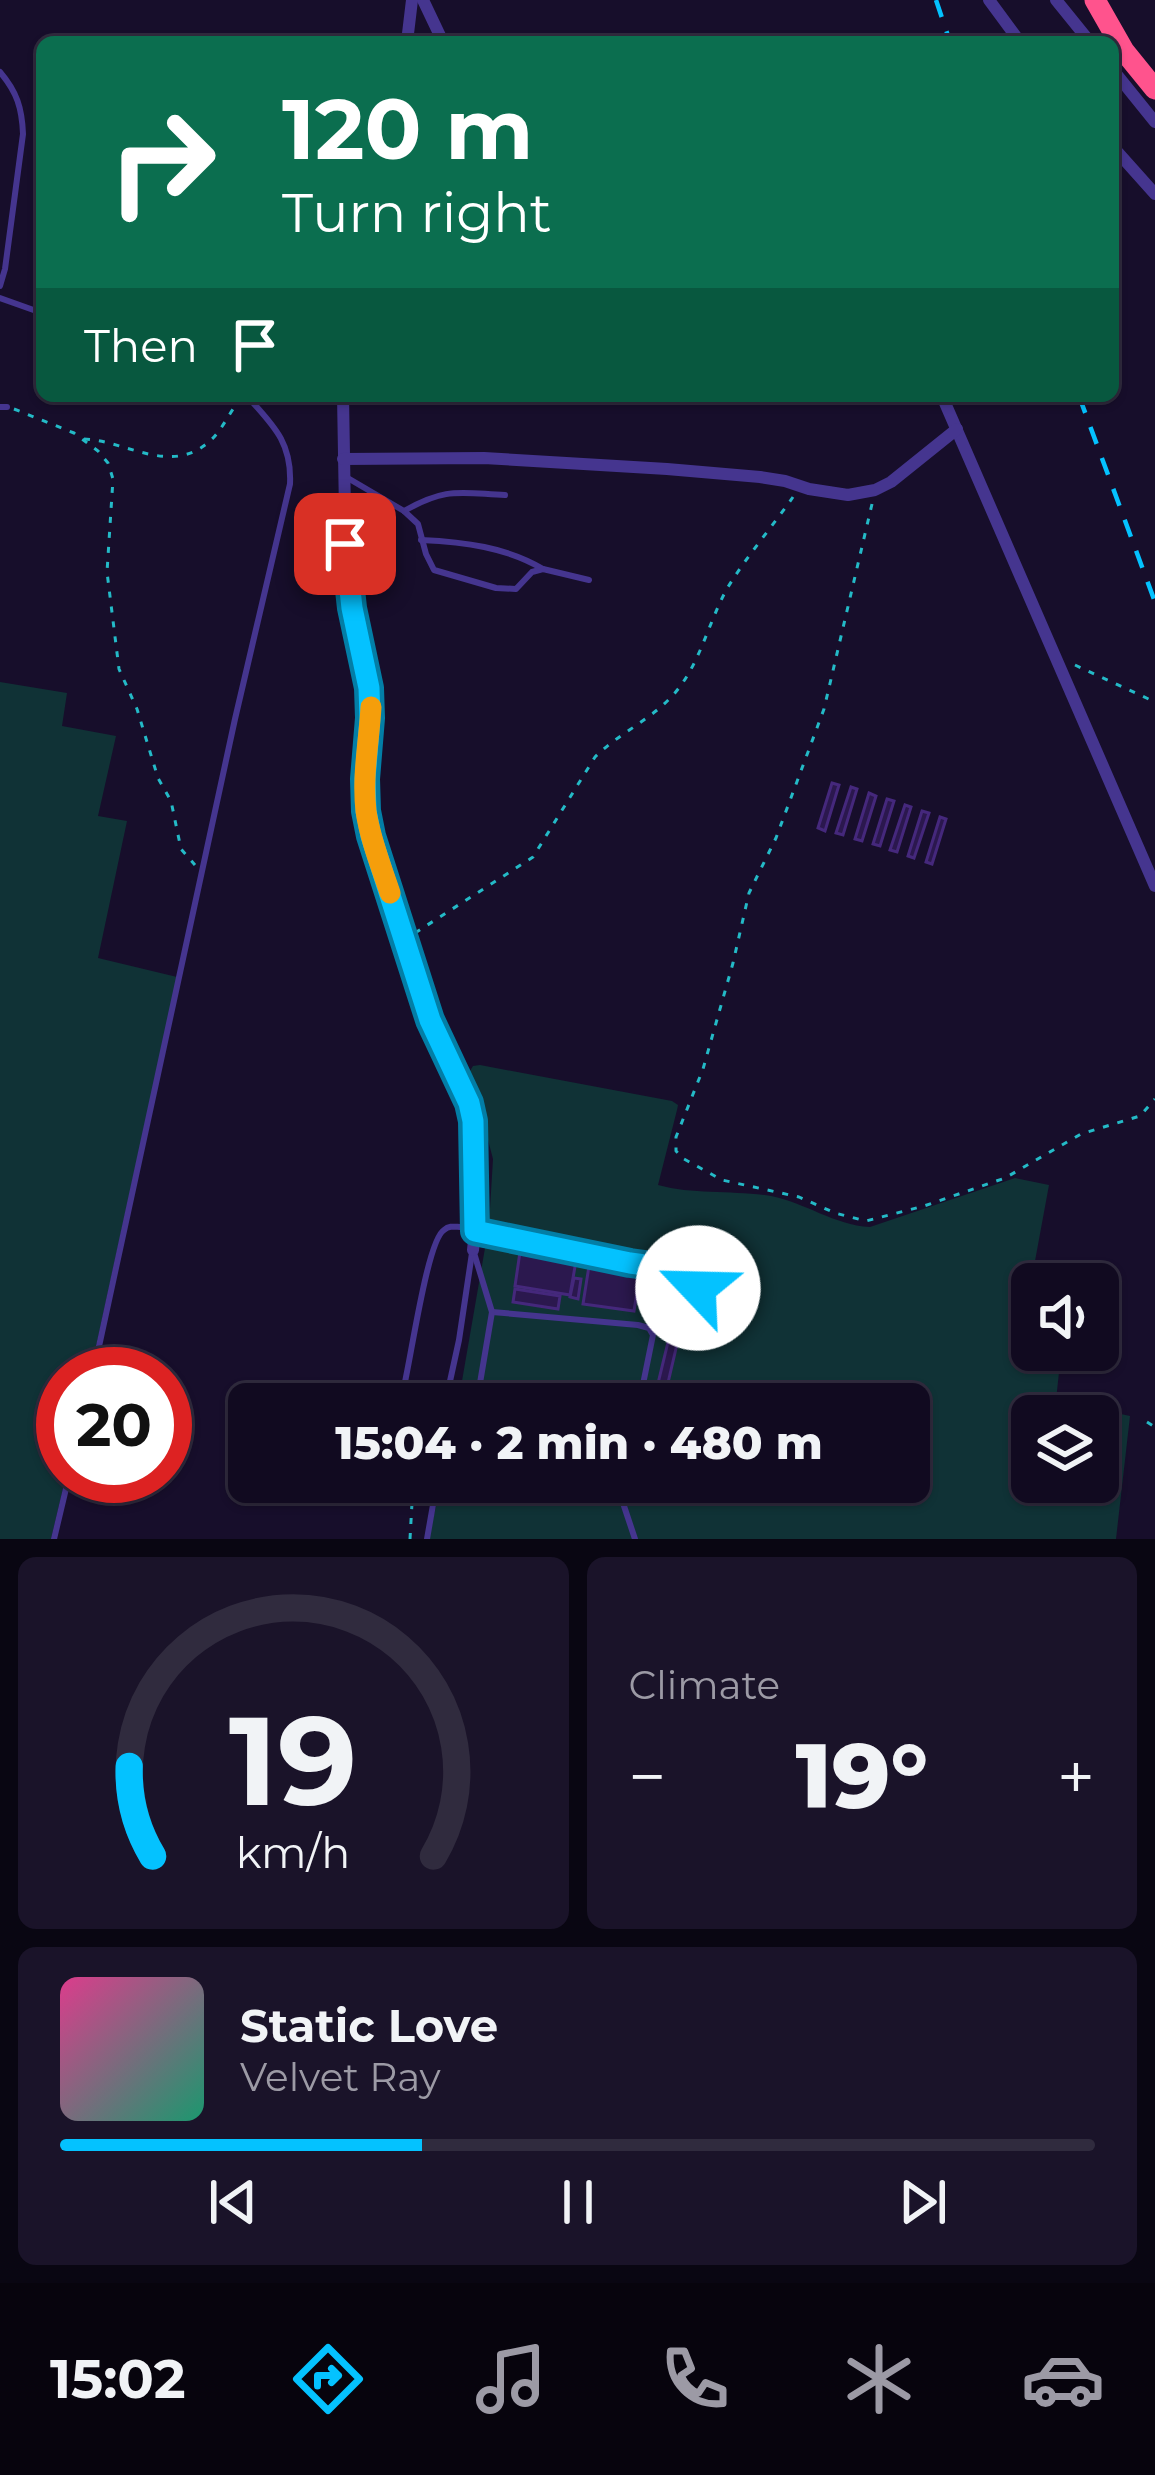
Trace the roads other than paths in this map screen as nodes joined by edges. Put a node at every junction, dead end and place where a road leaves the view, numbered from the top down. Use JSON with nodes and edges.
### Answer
{"nodes":[{"id":1,"x":412,"y":0,"type":"edge"},
{"id":2,"x":423,"y":0,"type":"edge"},
{"id":3,"x":989,"y":0,"type":"edge"},
{"id":4,"x":1056,"y":0,"type":"edge"},
{"id":5,"x":1095,"y":0,"type":"edge"},
{"id":6,"x":408,"y":36,"type":"edge"},
{"id":7,"x":440,"y":36,"type":"edge"},
{"id":8,"x":1016,"y":36,"type":"edge"},
{"id":9,"x":1085,"y":36,"type":"edge"},
{"id":10,"x":1115,"y":36,"type":"edge"},
{"id":11,"x":1119,"y":42,"type":"edge"},
{"id":12,"x":0,"y":72,"type":"edge"},
{"id":13,"x":1119,"y":77,"type":"edge"},
{"id":14,"x":1155,"y":89,"type":"edge"},
{"id":15,"x":1155,"y":122,"type":"edge"},
{"id":16,"x":1119,"y":153,"type":"edge"},
{"id":17,"x":1155,"y":194,"type":"edge"},
{"id":18,"x":0,"y":286,"type":"edge"},
{"id":19,"x":0,"y":298,"type":"edge"},
{"id":20,"x":36,"y":311,"type":"edge"},
{"id":21,"x":250,"y":402,"type":"edge"},
{"id":22,"x":343,"y":402,"type":"edge"},
{"id":23,"x":944,"y":402,"type":"edge"},
{"id":24,"x":957,"y":429,"type":"junction"},
{"id":25,"x":343,"y":459,"type":"junction"},
{"id":26,"x":343,"y":476,"type":"junction"},
{"id":27,"x":505,"y":495,"type":"dead end"},
{"id":28,"x":404,"y":511,"type":"junction"},
{"id":29,"x":421,"y":540,"type":"junction"},
{"id":30,"x":543,"y":569,"type":"junction"},
{"id":31,"x":590,"y":580,"type":"dead end"},
{"id":32,"x":1155,"y":886,"type":"edge"},
{"id":33,"x":475,"y":1231,"type":"junction"},
{"id":34,"x":472,"y":1250,"type":"junction"},
{"id":35,"x":693,"y":1310,"type":"dead end"},
{"id":36,"x":492,"y":1312,"type":"junction"},
{"id":37,"x":98,"y":1347,"type":"edge"},
{"id":38,"x":404,"y":1383,"type":"edge"},
{"id":39,"x":450,"y":1383,"type":"edge"},
{"id":40,"x":480,"y":1383,"type":"edge"},
{"id":41,"x":643,"y":1383,"type":"edge"},
{"id":42,"x":62,"y":1503,"type":"edge"},
{"id":43,"x":433,"y":1503,"type":"edge"},
{"id":44,"x":623,"y":1503,"type":"edge"},
{"id":45,"x":54,"y":1539,"type":"edge"},
{"id":46,"x":427,"y":1539,"type":"edge"},
{"id":47,"x":635,"y":1539,"type":"edge"}],
"edges":[{"from":1,"to":6,"type":"street"},
{"from":2,"to":7,"type":"street"},
{"from":3,"to":8,"type":"street"},
{"from":4,"to":9,"type":"street"},
{"from":5,"to":10,"type":"highway"},
{"from":11,"to":14,"type":"highway"},
{"from":12,"to":18,"type":"lane"},
{"from":13,"to":15,"type":"street"},
{"from":16,"to":17,"type":"street"},
{"from":19,"to":20,"type":"lane"},
{"from":21,"to":37,"type":"lane"},
{"from":22,"to":25,"type":"street"},
{"from":23,"to":24,"type":"street"},
{"from":24,"to":25,"type":"street"},
{"from":24,"to":32,"type":"street"},
{"from":25,"to":26,"type":"street"},
{"from":26,"to":28,"type":"lane"},
{"from":26,"to":33,"type":"street"},
{"from":27,"to":28,"type":"lane"},
{"from":28,"to":29,"type":"lane"},
{"from":29,"to":30,"type":"lane"},
{"from":29,"to":30,"type":"lane"},
{"from":30,"to":31,"type":"lane"},
{"from":33,"to":34,"type":"street"},
{"from":33,"to":35,"type":"lane"},
{"from":33,"to":38,"type":"lane"},
{"from":34,"to":36,"type":"lane"},
{"from":34,"to":39,"type":"lane"},
{"from":36,"to":40,"type":"lane"},
{"from":36,"to":41,"type":"lane"},
{"from":42,"to":45,"type":"lane"},
{"from":43,"to":46,"type":"lane"},
{"from":44,"to":47,"type":"lane"}]}
